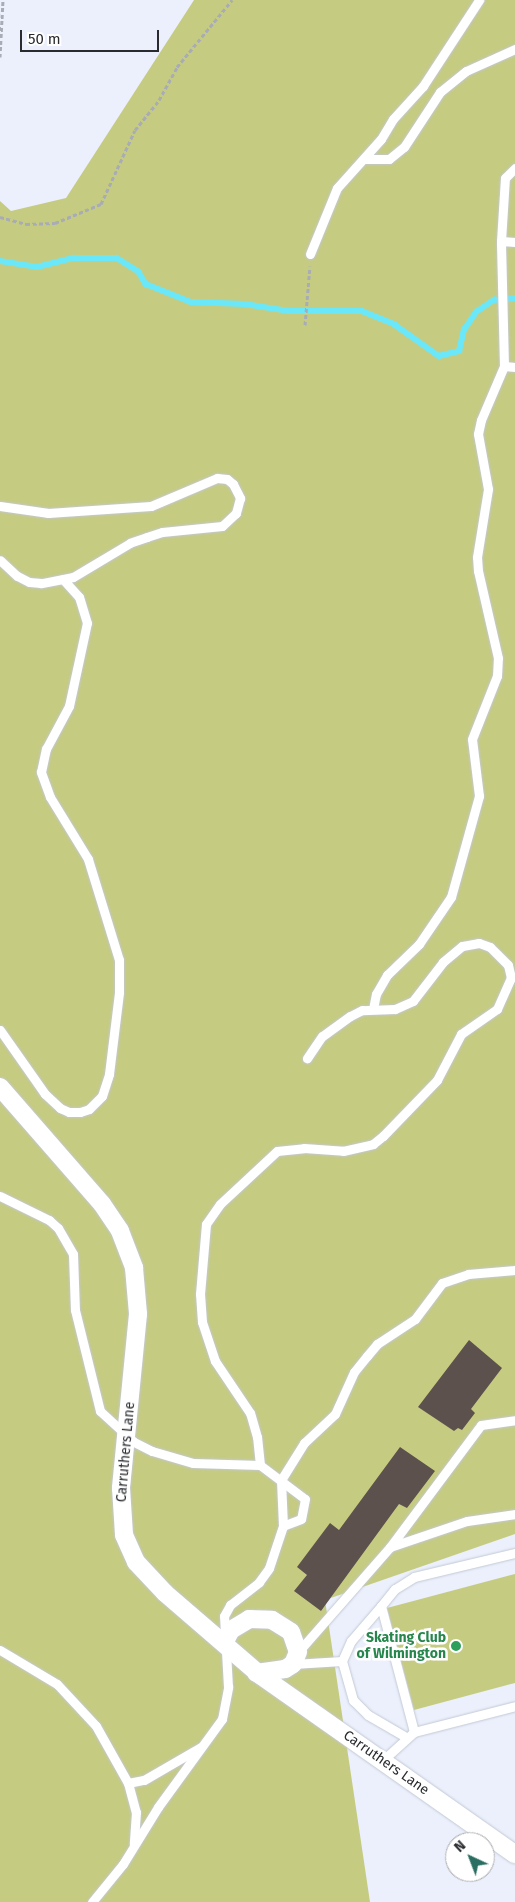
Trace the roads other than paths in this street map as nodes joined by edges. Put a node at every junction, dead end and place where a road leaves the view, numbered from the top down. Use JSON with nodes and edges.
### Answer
{"nodes":[{"id":1,"x":479,"y":0,"type":"edge"},
{"id":2,"x":515,"y":49,"type":"edge"},
{"id":3,"x":364,"y":159,"type":"junction"},
{"id":4,"x":515,"y":168,"type":"edge"},
{"id":5,"x":501,"y":241,"type":"junction"},
{"id":6,"x":515,"y":242,"type":"edge"},
{"id":7,"x":310,"y":254,"type":"road end"},
{"id":8,"x":504,"y":366,"type":"junction"},
{"id":9,"x":515,"y":367,"type":"edge"},
{"id":10,"x":0,"y":506,"type":"edge"},
{"id":11,"x":0,"y":560,"type":"edge"},
{"id":12,"x":63,"y":579,"type":"junction"},
{"id":13,"x":373,"y":1009,"type":"junction"},
{"id":14,"x":0,"y":1030,"type":"edge"},
{"id":15,"x":307,"y":1058,"type":"dead end"},
{"id":16,"x":0,"y":1087,"type":"edge"},
{"id":17,"x":0,"y":1196,"type":"edge"},
{"id":18,"x":515,"y":1270,"type":"edge"},
{"id":19,"x":515,"y":1420,"type":"edge"},
{"id":20,"x":126,"y":1435,"type":"junction"},
{"id":21,"x":260,"y":1464,"type":"junction"},
{"id":22,"x":281,"y":1480,"type":"junction"},
{"id":23,"x":515,"y":1514,"type":"edge"},
{"id":24,"x":283,"y":1526,"type":"junction"},
{"id":25,"x":390,"y":1547,"type":"junction"},
{"id":26,"x":515,"y":1553,"type":"edge"},
{"id":27,"x":380,"y":1606,"type":"junction"},
{"id":28,"x":224,"y":1643,"type":"junction"},
{"id":29,"x":0,"y":1650,"type":"edge"},
{"id":30,"x":295,"y":1658,"type":"junction"},
{"id":31,"x":342,"y":1661,"type":"junction"},
{"id":32,"x":256,"y":1672,"type":"junction"},
{"id":33,"x":515,"y":1706,"type":"edge"},
{"id":34,"x":414,"y":1732,"type":"junction"},
{"id":35,"x":406,"y":1737,"type":"junction"},
{"id":36,"x":208,"y":1743,"type":"junction"},
{"id":37,"x":382,"y":1761,"type":"junction"},
{"id":38,"x":128,"y":1783,"type":"junction"},
{"id":39,"x":134,"y":1846,"type":"junction"},
{"id":40,"x":515,"y":1854,"type":"edge"},
{"id":41,"x":92,"y":1902,"type":"edge"}],
"edges":[{"from":1,"to":3,"type":"lane"},
{"from":2,"to":3,"type":"lane"},
{"from":3,"to":7,"type":"lane"},
{"from":4,"to":5,"type":"lane"},
{"from":5,"to":6,"type":"lane"},
{"from":5,"to":8,"type":"lane"},
{"from":8,"to":9,"type":"lane"},
{"from":8,"to":13,"type":"lane"},
{"from":10,"to":12,"type":"lane"},
{"from":11,"to":12,"type":"lane"},
{"from":12,"to":14,"type":"lane"},
{"from":13,"to":15,"type":"lane"},
{"from":13,"to":21,"type":"lane"},
{"from":16,"to":20,"type":"street","name":"Carruthers Lane"},
{"from":17,"to":20,"type":"lane"},
{"from":18,"to":22,"type":"lane"},
{"from":19,"to":25,"type":"lane"},
{"from":20,"to":21,"type":"lane"},
{"from":20,"to":28,"type":"street","name":"Carruthers Lane"},
{"from":21,"to":22,"type":"lane"},
{"from":22,"to":24,"type":"lane"},
{"from":22,"to":24,"type":"lane"},
{"from":23,"to":25,"type":"lane"},
{"from":24,"to":28,"type":"lane"},
{"from":25,"to":30,"type":"lane"},
{"from":26,"to":27,"type":"lane"},
{"from":27,"to":31,"type":"lane"},
{"from":27,"to":34,"type":"lane"},
{"from":28,"to":30,"type":"street"},
{"from":28,"to":32,"type":"street","name":"Carruthers Lane"},
{"from":28,"to":36,"type":"lane"},
{"from":29,"to":38,"type":"lane"},
{"from":30,"to":31,"type":"lane"},
{"from":30,"to":32,"type":"street"},
{"from":31,"to":35,"type":"lane"},
{"from":32,"to":37,"type":"street","name":"Carruthers Lane"},
{"from":33,"to":34,"type":"lane"},
{"from":34,"to":35,"type":"lane"},
{"from":35,"to":37,"type":"lane"},
{"from":36,"to":38,"type":"lane"},
{"from":36,"to":39,"type":"lane"},
{"from":37,"to":40,"type":"street","name":"Carruthers Lane"},
{"from":38,"to":39,"type":"lane"},
{"from":39,"to":41,"type":"lane"}]}
